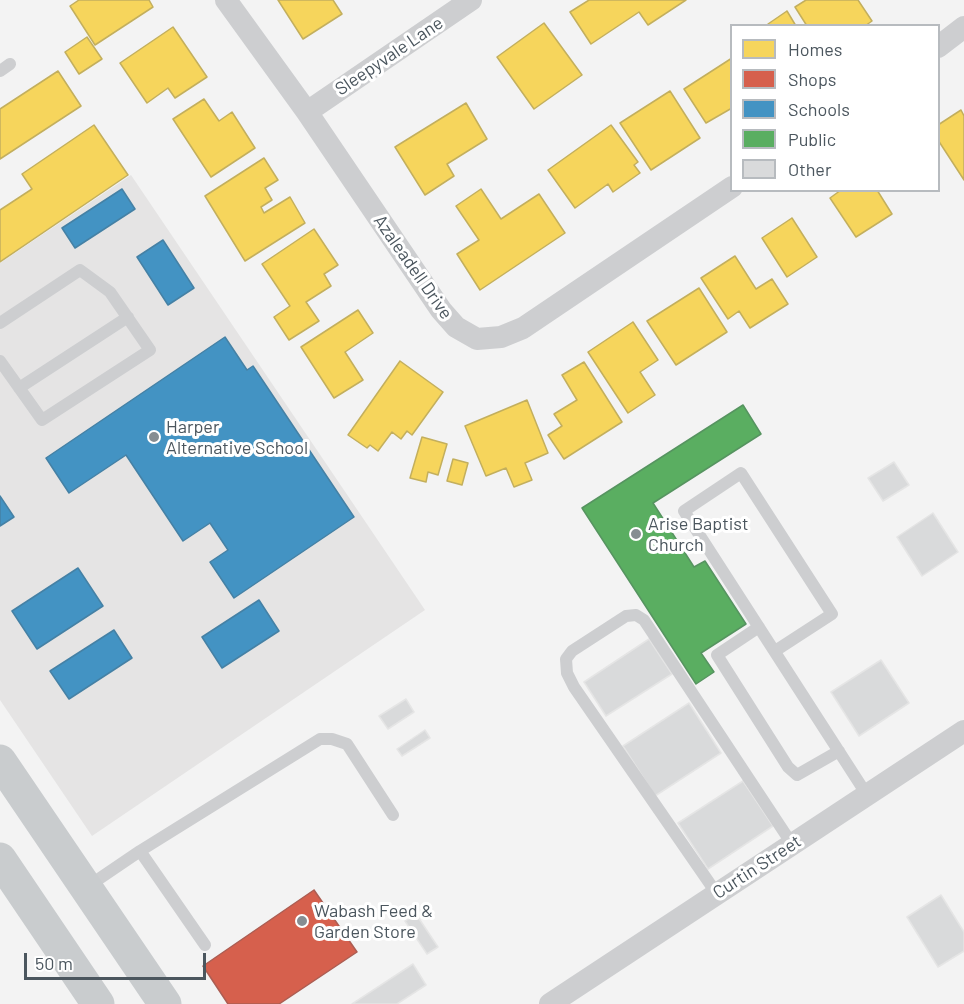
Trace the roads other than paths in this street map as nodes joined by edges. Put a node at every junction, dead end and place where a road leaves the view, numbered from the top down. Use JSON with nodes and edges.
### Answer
{"nodes":[{"id":1,"x":226,"y":0,"type":"edge"},
{"id":2,"x":471,"y":0,"type":"edge"},
{"id":3,"x":964,"y":27,"type":"edge"},
{"id":4,"x":940,"y":46,"type":"edge"},
{"id":5,"x":307,"y":112,"type":"junction"},
{"id":6,"x":730,"y":188,"type":"edge"},
{"id":7,"x":128,"y":317,"type":"junction"},
{"id":8,"x":0,"y":323,"type":"edge"},
{"id":9,"x":0,"y":361,"type":"edge"},
{"id":10,"x":19,"y":388,"type":"junction"},
{"id":11,"x":759,"y":627,"type":"junction"},
{"id":12,"x":775,"y":651,"type":"junction"},
{"id":13,"x":964,"y":731,"type":"edge"},
{"id":14,"x":838,"y":751,"type":"junction"},
{"id":15,"x":0,"y":761,"type":"edge"},
{"id":16,"x":867,"y":795,"type":"junction"},
{"id":17,"x":393,"y":815,"type":"dead end"},
{"id":18,"x":792,"y":844,"type":"junction"},
{"id":19,"x":140,"y":851,"type":"junction"},
{"id":20,"x":0,"y":859,"type":"edge"},
{"id":21,"x":86,"y":887,"type":"junction"},
{"id":22,"x":717,"y":894,"type":"junction"},
{"id":23,"x":205,"y":945,"type":"dead end"},
{"id":24,"x":98,"y":1004,"type":"edge"},
{"id":25,"x":165,"y":1004,"type":"edge"},
{"id":26,"x":550,"y":1004,"type":"edge"}],
"edges":[{"from":1,"to":5,"type":"street","name":"Azaleadell Drive"},
{"from":2,"to":5,"type":"street","name":"Sleepyvale Lane"},
{"from":3,"to":4,"type":"street"},
{"from":5,"to":6,"type":"street","name":"Azaleadell Drive"},
{"from":7,"to":8,"type":"lane"},
{"from":7,"to":10,"type":"lane"},
{"from":7,"to":10,"type":"lane"},
{"from":9,"to":10,"type":"lane"},
{"from":11,"to":12,"type":"lane"},
{"from":11,"to":12,"type":"lane"},
{"from":11,"to":14,"type":"lane"},
{"from":12,"to":14,"type":"lane"},
{"from":13,"to":16,"type":"street","name":"Curtin Street"},
{"from":14,"to":16,"type":"lane"},
{"from":15,"to":21,"type":"main road"},
{"from":16,"to":18,"type":"street","name":"Curtin Street"},
{"from":17,"to":19,"type":"lane"},
{"from":18,"to":22,"type":"street","name":"Curtin Street"},
{"from":18,"to":22,"type":"lane"},
{"from":19,"to":21,"type":"lane"},
{"from":19,"to":23,"type":"lane"},
{"from":20,"to":24,"type":"main road"},
{"from":21,"to":25,"type":"main road"},
{"from":22,"to":26,"type":"street","name":"Curtin Street"}]}
